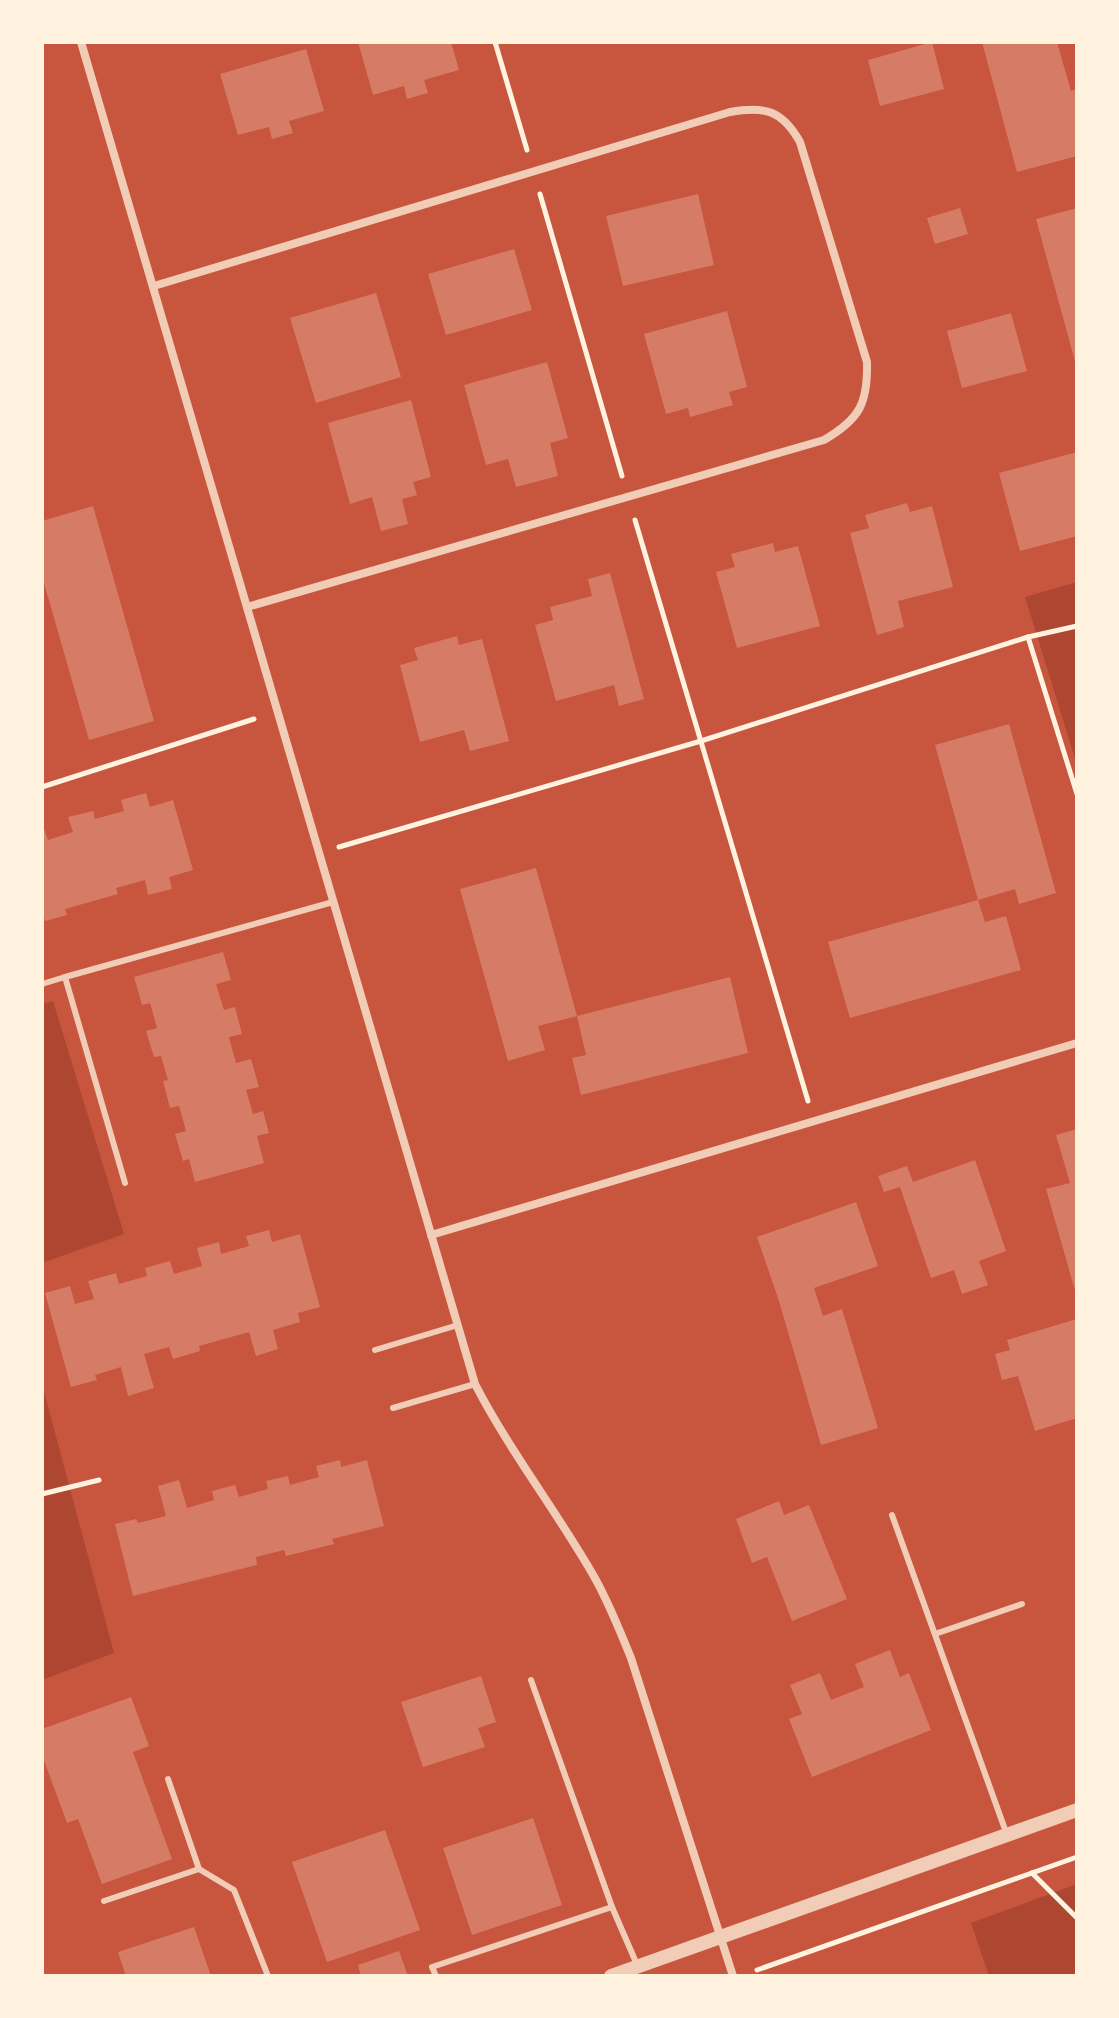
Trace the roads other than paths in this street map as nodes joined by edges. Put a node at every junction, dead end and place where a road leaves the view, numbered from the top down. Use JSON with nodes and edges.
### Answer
{"nodes":[{"id":1,"x":81,"y":42,"type":"edge"},
{"id":2,"x":154,"y":286,"type":"junction"},
{"id":3,"x":247,"y":607,"type":"junction"},
{"id":4,"x":333,"y":902,"type":"junction"},
{"id":5,"x":65,"y":977,"type":"junction"},
{"id":6,"x":42,"y":984,"type":"edge"},
{"id":7,"x":1077,"y":1043,"type":"edge"},
{"id":8,"x":125,"y":1183,"type":"dead end"},
{"id":9,"x":431,"y":1235,"type":"junction"},
{"id":10,"x":458,"y":1325,"type":"junction"},
{"id":11,"x":375,"y":1350,"type":"dead end"},
{"id":12,"x":475,"y":1384,"type":"junction"},
{"id":13,"x":393,"y":1408,"type":"dead end"},
{"id":14,"x":892,"y":1515,"type":"dead end"},
{"id":15,"x":1022,"y":1604,"type":"dead end"},
{"id":16,"x":935,"y":1634,"type":"junction"},
{"id":17,"x":531,"y":1680,"type":"dead end"},
{"id":18,"x":168,"y":1779,"type":"dead end"},
{"id":19,"x":1077,"y":1810,"type":"edge"},
{"id":20,"x":1007,"y":1835,"type":"junction"},
{"id":21,"x":199,"y":1869,"type":"junction"},
{"id":22,"x":104,"y":1901,"type":"dead end"},
{"id":23,"x":612,"y":1907,"type":"junction"},
{"id":24,"x":719,"y":1936,"type":"junction"},
{"id":25,"x":638,"y":1967,"type":"junction"},
{"id":26,"x":268,"y":1976,"type":"edge"},
{"id":27,"x":436,"y":1976,"type":"edge"},
{"id":28,"x":611,"y":1976,"type":"edge"},
{"id":29,"x":733,"y":1976,"type":"edge"}],
"edges":[{"from":1,"to":2,"type":"street"},
{"from":2,"to":3,"type":"street"},
{"from":2,"to":3,"type":"street"},
{"from":3,"to":4,"type":"street"},
{"from":4,"to":5,"type":"lane"},
{"from":4,"to":9,"type":"street"},
{"from":5,"to":6,"type":"lane"},
{"from":5,"to":8,"type":"lane"},
{"from":7,"to":9,"type":"street"},
{"from":9,"to":10,"type":"street"},
{"from":10,"to":11,"type":"lane"},
{"from":10,"to":12,"type":"street"},
{"from":12,"to":13,"type":"lane"},
{"from":12,"to":24,"type":"street"},
{"from":14,"to":16,"type":"lane"},
{"from":15,"to":16,"type":"lane"},
{"from":16,"to":20,"type":"lane"},
{"from":17,"to":23,"type":"lane"},
{"from":18,"to":21,"type":"lane"},
{"from":19,"to":20,"type":"street"},
{"from":20,"to":24,"type":"street"},
{"from":21,"to":22,"type":"lane"},
{"from":21,"to":26,"type":"lane"},
{"from":23,"to":25,"type":"lane"},
{"from":23,"to":27,"type":"lane"},
{"from":24,"to":25,"type":"street"},
{"from":24,"to":29,"type":"street"},
{"from":25,"to":28,"type":"street"}]}
